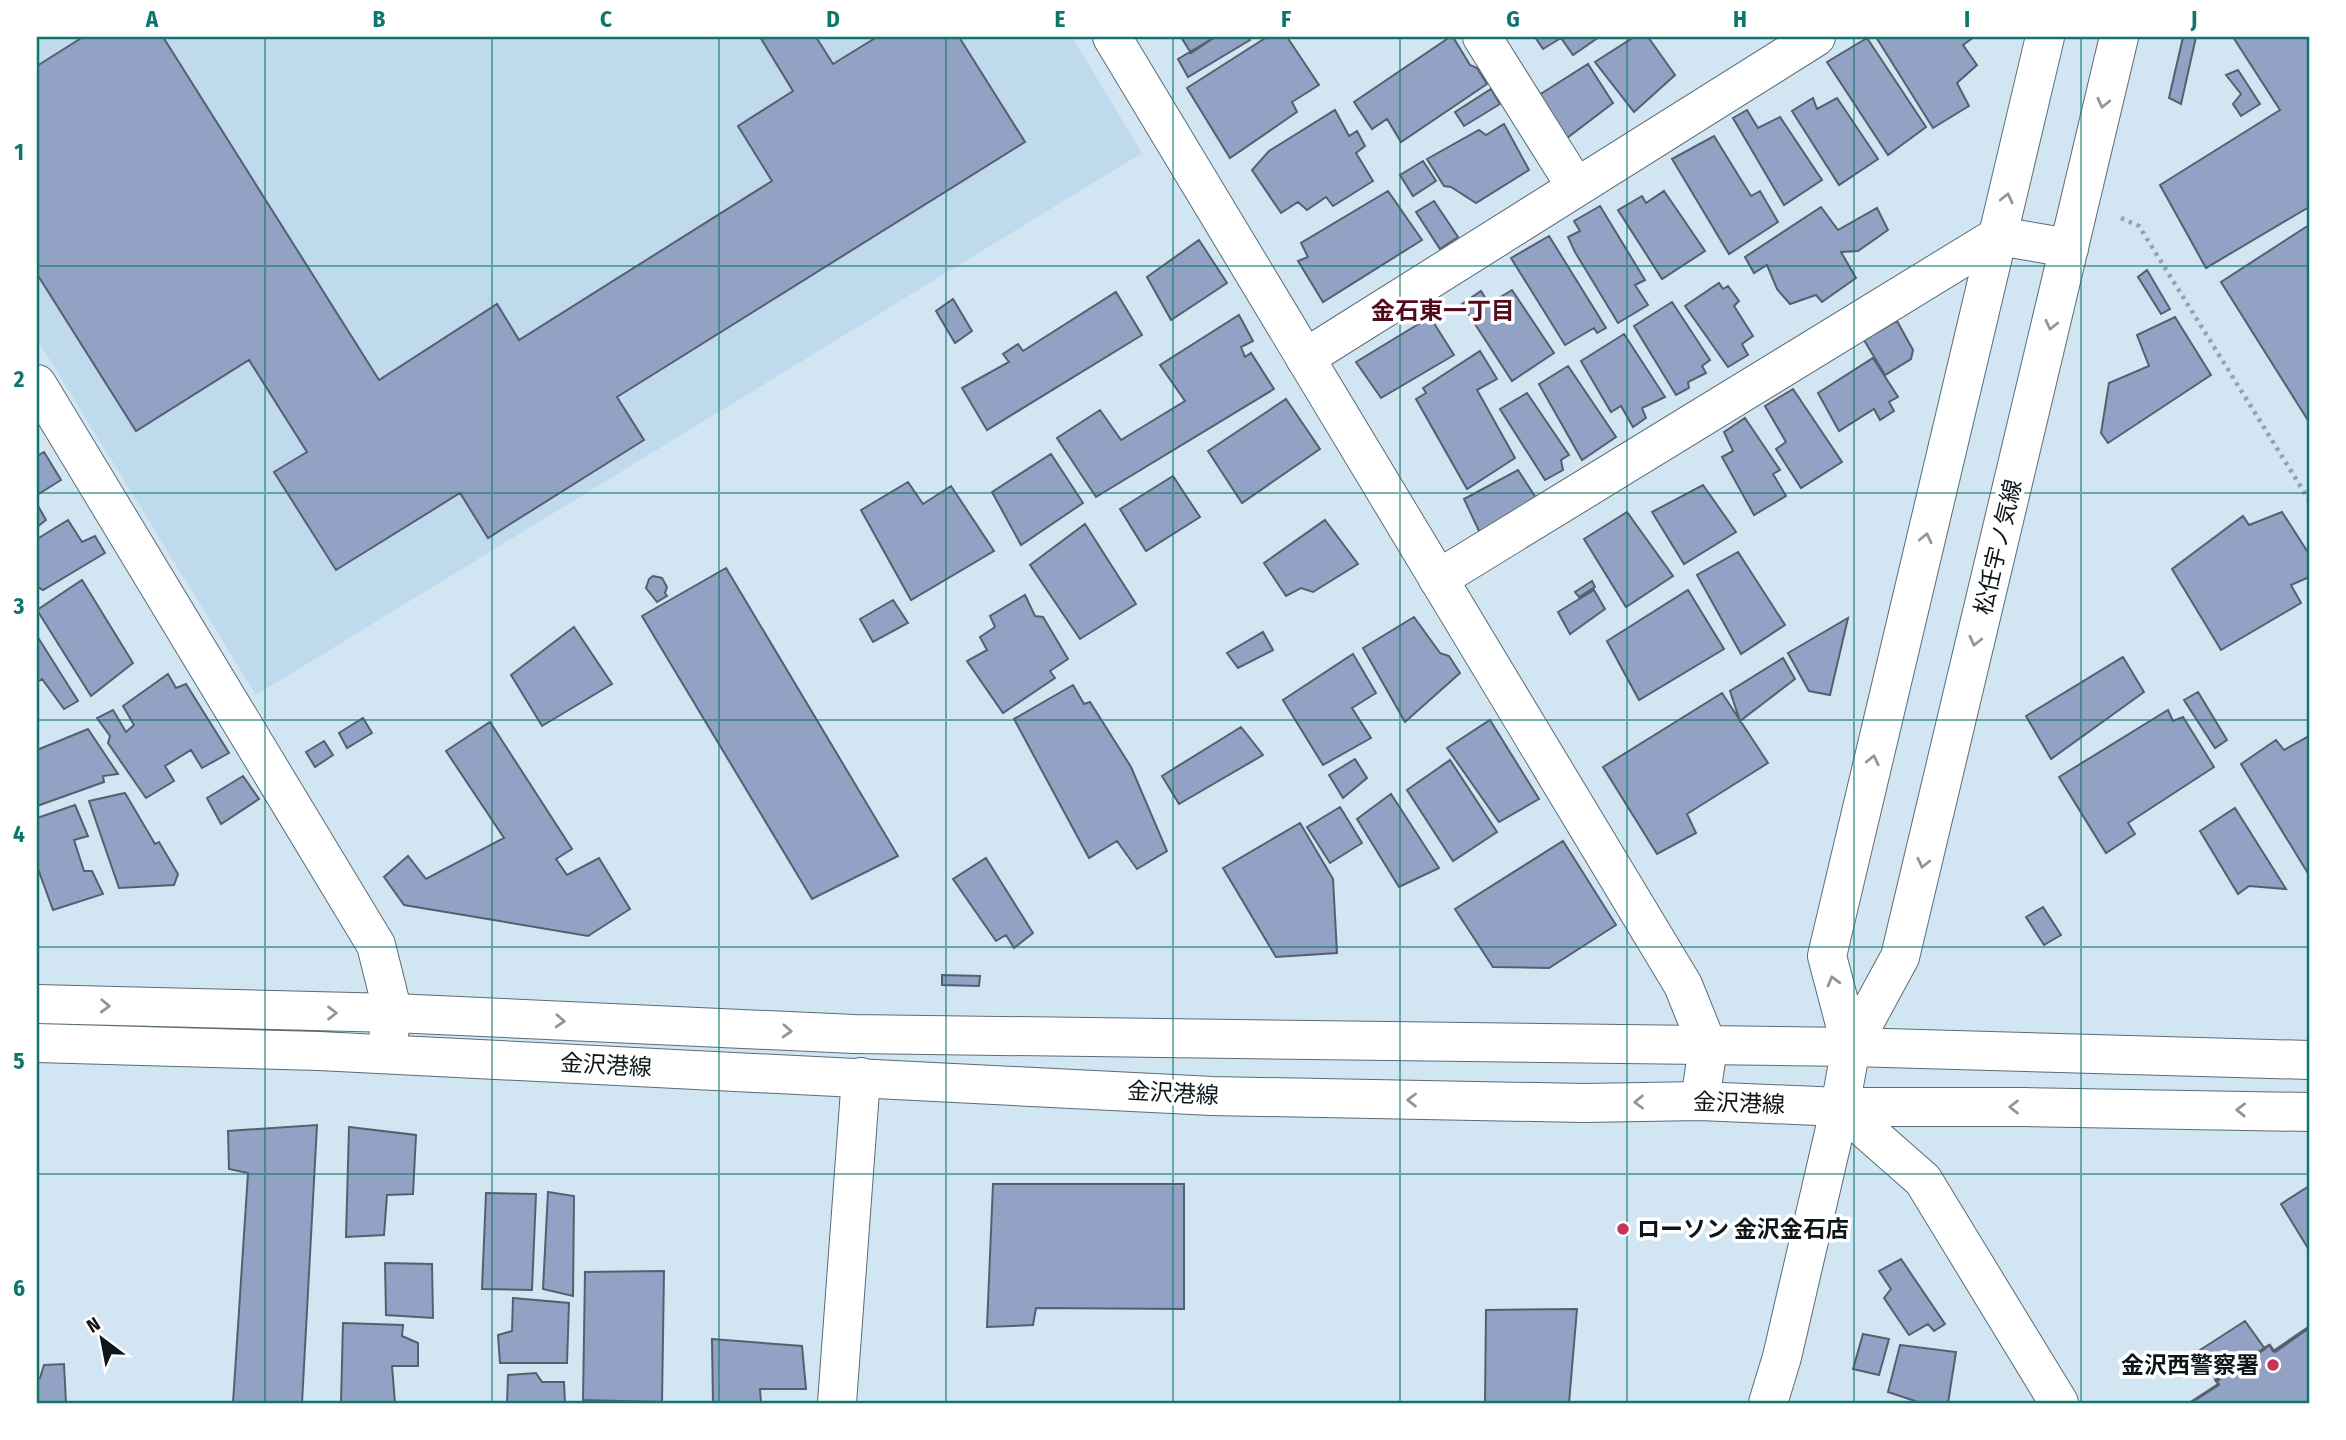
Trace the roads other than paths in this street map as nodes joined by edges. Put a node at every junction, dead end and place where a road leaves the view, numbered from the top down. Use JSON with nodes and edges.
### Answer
{"nodes":[{"id":1,"x":1112,"y":37,"type":"edge"},
{"id":2,"x":1482,"y":37,"type":"edge"},
{"id":3,"x":1816,"y":37,"type":"edge"},
{"id":4,"x":2045,"y":37,"type":"edge"},
{"id":5,"x":2119,"y":37,"type":"edge"},
{"id":6,"x":1576,"y":187,"type":"junction"},
{"id":7,"x":1998,"y":236,"type":"junction"},
{"id":8,"x":2069,"y":248,"type":"junction"},
{"id":9,"x":1305,"y":358,"type":"junction"},
{"id":10,"x":37,"y":384,"type":"edge"},
{"id":11,"x":1438,"y":579,"type":"junction"},
{"id":12,"x":37,"y":1004,"type":"edge"},
{"id":13,"x":393,"y":1013,"type":"junction"},
{"id":14,"x":37,"y":1043,"type":"edge"},
{"id":15,"x":1708,"y":1047,"type":"junction"},
{"id":16,"x":1851,"y":1047,"type":"junction"},
{"id":17,"x":385,"y":1054,"type":"junction"},
{"id":18,"x":2309,"y":1060,"type":"edge"},
{"id":19,"x":861,"y":1077,"type":"junction"},
{"id":20,"x":1700,"y":1101,"type":"junction"},
{"id":21,"x":1840,"y":1107,"type":"junction"},
{"id":22,"x":2309,"y":1112,"type":"edge"},
{"id":23,"x":837,"y":1403,"type":"edge"},
{"id":24,"x":1769,"y":1403,"type":"edge"},
{"id":25,"x":2059,"y":1403,"type":"edge"}],
"edges":[{"from":1,"to":9,"type":"main road"},
{"from":2,"to":6,"type":"main road"},
{"from":3,"to":6,"type":"main road"},
{"from":7,"to":4,"type":"main road","name":"松任宇ノ気線","one_way":true},
{"from":5,"to":8,"type":"main road","name":"松任宇ノ気線","one_way":true},
{"from":6,"to":9,"type":"main road"},
{"from":7,"to":8,"type":"main road"},
{"from":7,"to":11,"type":"main road"},
{"from":16,"to":7,"type":"main road","name":"松任宇ノ気線","one_way":true},
{"from":8,"to":16,"type":"main road","name":"松任宇ノ気線","one_way":true},
{"from":9,"to":11,"type":"main road"},
{"from":10,"to":13,"type":"main road"},
{"from":11,"to":15,"type":"main road"},
{"from":12,"to":13,"type":"main road","name":"金沢港線","one_way":true},
{"from":13,"to":15,"type":"main road","name":"金沢港線","one_way":true},
{"from":13,"to":17,"type":"main road"},
{"from":14,"to":17,"type":"main road","name":"金沢港線"},
{"from":15,"to":16,"type":"main road","name":"金沢港線"},
{"from":15,"to":20,"type":"main road"},
{"from":16,"to":18,"type":"main road","name":"金沢港線"},
{"from":16,"to":21,"type":"main road","name":"松任宇ノ気線"},
{"from":17,"to":19,"type":"main road","name":"金沢港線"},
{"from":20,"to":19,"type":"main road","name":"金沢港線","one_way":true},
{"from":19,"to":23,"type":"main road"},
{"from":20,"to":21,"type":"main road","name":"金沢港線"},
{"from":22,"to":21,"type":"main road","name":"金沢港線","one_way":true},
{"from":21,"to":24,"type":"main road","name":"松任宇ノ気線"},
{"from":21,"to":25,"type":"main road"}]}
